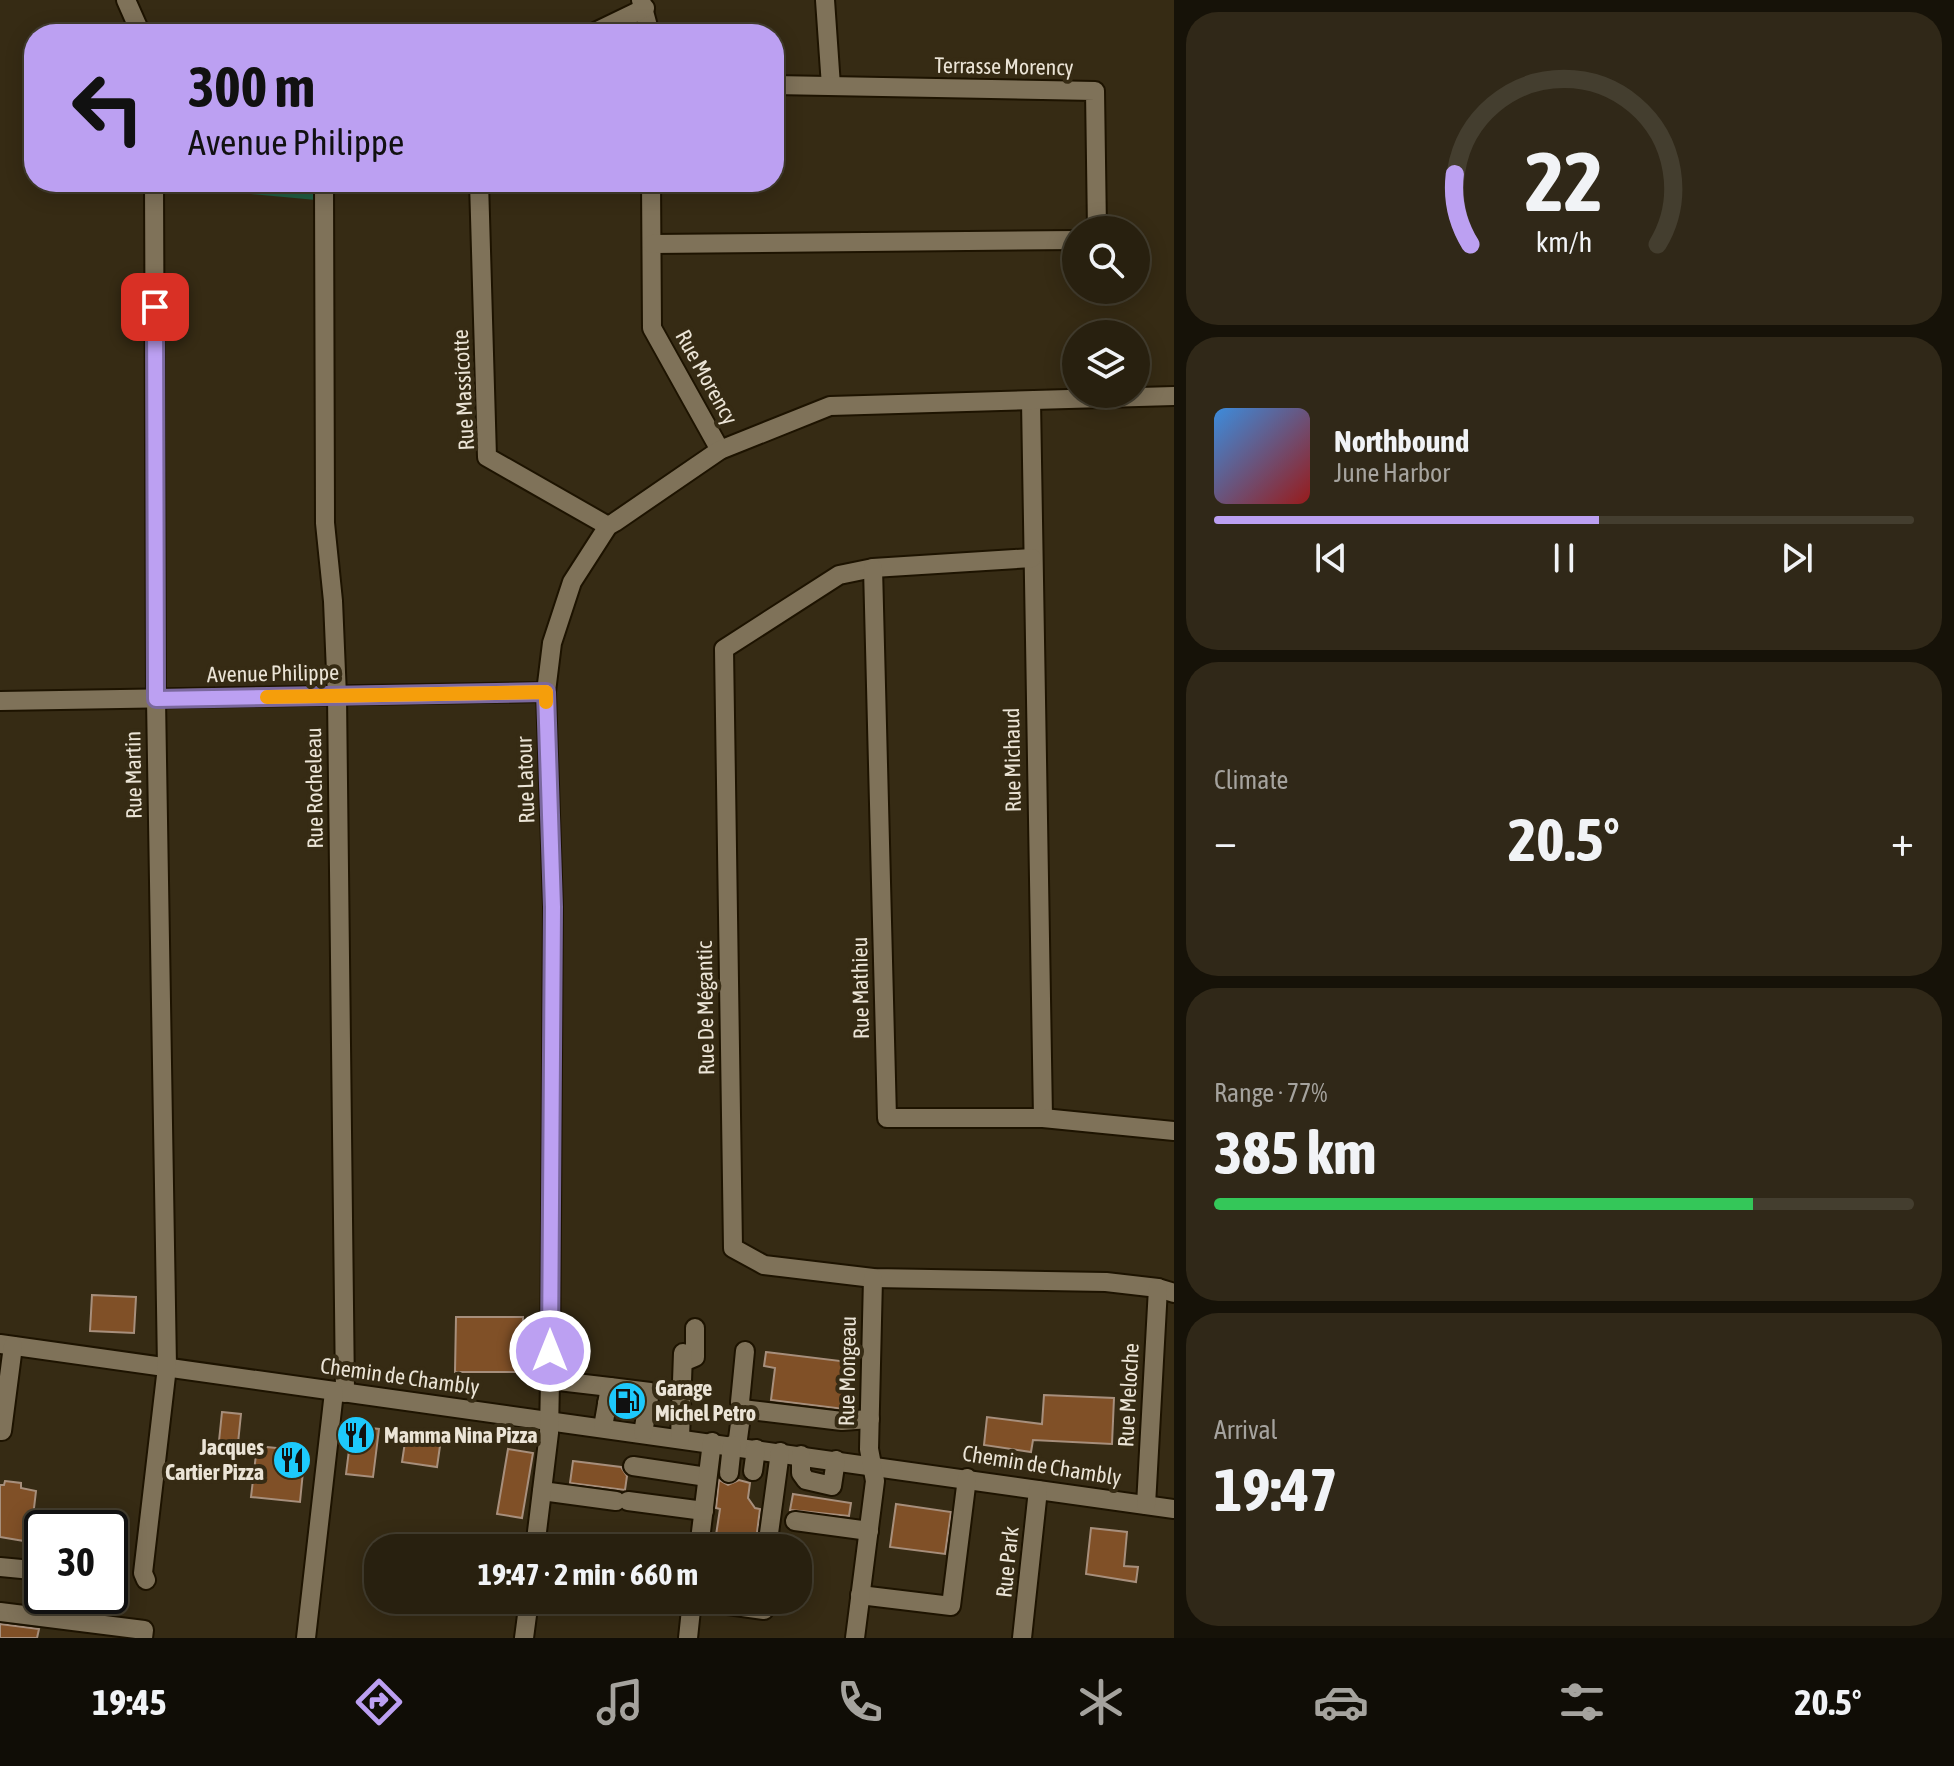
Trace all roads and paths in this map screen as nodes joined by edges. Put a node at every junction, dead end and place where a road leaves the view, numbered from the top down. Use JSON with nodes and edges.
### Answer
{"nodes":[{"id":1,"x":126,"y":0,"type":"edge"},
{"id":2,"x":825,"y":0,"type":"edge"},
{"id":3,"x":643,"y":4,"type":"edge"},
{"id":4,"x":137,"y":24,"type":"edge"},
{"id":5,"x":608,"y":24,"type":"edge"},
{"id":6,"x":648,"y":24,"type":"edge"},
{"id":7,"x":784,"y":85,"type":"edge"},
{"id":8,"x":831,"y":86,"type":"junction"},
{"id":9,"x":154,"y":192,"type":"edge"},
{"id":10,"x":324,"y":192,"type":"edge"},
{"id":11,"x":479,"y":192,"type":"edge"},
{"id":12,"x":651,"y":192,"type":"edge"},
{"id":13,"x":1097,"y":216,"type":"edge"},
{"id":14,"x":1062,"y":240,"type":"edge"},
{"id":15,"x":652,"y":244,"type":"junction"},
{"id":16,"x":1174,"y":396,"type":"edge"},
{"id":17,"x":1031,"y":401,"type":"junction"},
{"id":18,"x":720,"y":450,"type":"junction"},
{"id":19,"x":608,"y":526,"type":"junction"},
{"id":20,"x":1032,"y":558,"type":"junction"},
{"id":21,"x":873,"y":568,"type":"junction"},
{"id":22,"x":546,"y":692,"type":"junction"},
{"id":23,"x":337,"y":696,"type":"junction"},
{"id":24,"x":156,"y":699,"type":"junction"},
{"id":25,"x":0,"y":701,"type":"edge"},
{"id":26,"x":1043,"y":1118,"type":"junction"},
{"id":27,"x":1174,"y":1131,"type":"edge"},
{"id":28,"x":873,"y":1278,"type":"junction"},
{"id":29,"x":1166,"y":1290,"type":"edge"},
{"id":30,"x":695,"y":1328,"type":"dead end"},
{"id":31,"x":6,"y":1345,"type":"edge"},
{"id":32,"x":745,"y":1351,"type":"dead end"},
{"id":33,"x":167,"y":1367,"type":"junction"},
{"id":34,"x":550,"y":1380,"type":"junction"},
{"id":35,"x":340,"y":1392,"type":"junction"},
{"id":36,"x":608,"y":1395,"type":"junction"},
{"id":37,"x":742,"y":1409,"type":"junction"},
{"id":38,"x":870,"y":1419,"type":"junction"},
{"id":39,"x":549,"y":1420,"type":"junction"},
{"id":40,"x":603,"y":1427,"type":"junction"},
{"id":41,"x":0,"y":1431,"type":"edge"},
{"id":42,"x":643,"y":1433,"type":"junction"},
{"id":43,"x":680,"y":1438,"type":"junction"},
{"id":44,"x":712,"y":1442,"type":"junction"},
{"id":45,"x":735,"y":1446,"type":"junction"},
{"id":46,"x":756,"y":1449,"type":"junction"},
{"id":47,"x":780,"y":1452,"type":"junction"},
{"id":48,"x":801,"y":1455,"type":"junction"},
{"id":49,"x":836,"y":1460,"type":"junction"},
{"id":50,"x":872,"y":1465,"type":"junction"},
{"id":51,"x":633,"y":1466,"type":"dead end"},
{"id":52,"x":753,"y":1471,"type":"dead end"},
{"id":53,"x":729,"y":1473,"type":"dead end"},
{"id":54,"x":707,"y":1477,"type":"junction"},
{"id":55,"x":967,"y":1478,"type":"junction"},
{"id":56,"x":1038,"y":1490,"type":"junction"},
{"id":57,"x":542,"y":1491,"type":"junction"},
{"id":58,"x":1146,"y":1505,"type":"junction"},
{"id":59,"x":1174,"y":1509,"type":"edge"},
{"id":60,"x":704,"y":1511,"type":"junction"},
{"id":61,"x":795,"y":1521,"type":"dead end"},
{"id":62,"x":869,"y":1531,"type":"junction"},
{"id":63,"x":537,"y":1534,"type":"edge"},
{"id":64,"x":701,"y":1534,"type":"edge"},
{"id":65,"x":769,"y":1534,"type":"edge"},
{"id":66,"x":0,"y":1567,"type":"edge"},
{"id":67,"x":24,"y":1569,"type":"edge"},
{"id":68,"x":146,"y":1580,"type":"dead end"},
{"id":69,"x":860,"y":1595,"type":"junction"},
{"id":70,"x":0,"y":1612,"type":"edge"},
{"id":71,"x":527,"y":1614,"type":"edge"},
{"id":72,"x":691,"y":1614,"type":"edge"},
{"id":73,"x":143,"y":1638,"type":"edge"},
{"id":74,"x":306,"y":1638,"type":"edge"},
{"id":75,"x":524,"y":1638,"type":"edge"},
{"id":76,"x":688,"y":1638,"type":"edge"},
{"id":77,"x":855,"y":1638,"type":"edge"},
{"id":78,"x":1022,"y":1638,"type":"edge"}],
"edges":[{"from":1,"to":4,"type":"street"},
{"from":2,"to":8,"type":"street"},
{"from":3,"to":5,"type":"street"},
{"from":3,"to":6,"type":"street"},
{"from":7,"to":8,"type":"street","name":"Terrasse Morency"},
{"from":8,"to":13,"type":"street","name":"Terrasse Morency"},
{"from":9,"to":24,"type":"street","name":"Rue Martin"},
{"from":10,"to":23,"type":"street","name":"Rue Rocheleau"},
{"from":11,"to":19,"type":"street","name":"Rue Massicotte"},
{"from":12,"to":15,"type":"street","name":"Rue Morency"},
{"from":14,"to":15,"type":"street"},
{"from":15,"to":18,"type":"street","name":"Rue Morency"},
{"from":16,"to":17,"type":"street","name":"Rue Latour"},
{"from":17,"to":18,"type":"street","name":"Rue Latour"},
{"from":17,"to":20,"type":"street","name":"Rue Michaud"},
{"from":18,"to":19,"type":"street","name":"Rue Latour"},
{"from":19,"to":22,"type":"street","name":"Rue Latour"},
{"from":20,"to":21,"type":"street","name":"Rue De Mégantic"},
{"from":20,"to":26,"type":"street","name":"Rue Michaud"},
{"from":21,"to":26,"type":"street","name":"Rue Mathieu"},
{"from":21,"to":28,"type":"street","name":"Rue De Mégantic"},
{"from":22,"to":23,"type":"street","name":"Avenue Philippe"},
{"from":22,"to":34,"type":"street","name":"Rue Latour"},
{"from":23,"to":24,"type":"street","name":"Avenue Philippe"},
{"from":23,"to":35,"type":"street","name":"Rue Rocheleau"},
{"from":24,"to":25,"type":"street","name":"Avenue Philippe"},
{"from":24,"to":33,"type":"street","name":"Rue Martin"},
{"from":26,"to":27,"type":"street","name":"Rue Mathieu"},
{"from":28,"to":29,"type":"street","name":"Rue De Mégantic"},
{"from":28,"to":38,"type":"street","name":"Rue Mongeau"},
{"from":29,"to":58,"type":"street","name":"Rue Meloche"},
{"from":30,"to":43,"type":"street"},
{"from":31,"to":33,"type":"street","name":"Chemin de Chambly"},
{"from":31,"to":41,"type":"street"},
{"from":32,"to":37,"type":"street"},
{"from":33,"to":35,"type":"street","name":"Chemin de Chambly"},
{"from":33,"to":68,"type":"street","name":"Rue Martin"},
{"from":34,"to":36,"type":"street"},
{"from":34,"to":39,"type":"street","name":"Rue Latour"},
{"from":35,"to":39,"type":"street","name":"Chemin de Chambly"},
{"from":35,"to":74,"type":"street","name":"Rue Rocheleau"},
{"from":36,"to":40,"type":"street"},
{"from":36,"to":42,"type":"street"},
{"from":37,"to":38,"type":"street"},
{"from":37,"to":45,"type":"street"},
{"from":38,"to":50,"type":"street","name":"Rue Mongeau"},
{"from":39,"to":40,"type":"street","name":"Chemin de Chambly"},
{"from":39,"to":57,"type":"street","name":"Rue Latour"},
{"from":40,"to":42,"type":"street","name":"Chemin de Chambly"},
{"from":42,"to":43,"type":"street","name":"Chemin de Chambly"},
{"from":43,"to":44,"type":"street","name":"Chemin de Chambly"},
{"from":44,"to":45,"type":"street","name":"Chemin de Chambly"},
{"from":44,"to":54,"type":"street"},
{"from":45,"to":46,"type":"street","name":"Chemin de Chambly"},
{"from":45,"to":53,"type":"street"},
{"from":46,"to":47,"type":"street","name":"Chemin de Chambly"},
{"from":46,"to":52,"type":"street"},
{"from":47,"to":48,"type":"street","name":"Chemin de Chambly"},
{"from":47,"to":65,"type":"street"},
{"from":48,"to":49,"type":"street","name":"Chemin de Chambly"},
{"from":48,"to":49,"type":"street"},
{"from":49,"to":50,"type":"street","name":"Chemin de Chambly"},
{"from":50,"to":55,"type":"street","name":"Chemin de Chambly"},
{"from":50,"to":62,"type":"street","name":"Rue Mongeau"},
{"from":51,"to":54,"type":"street"},
{"from":54,"to":60,"type":"street"},
{"from":55,"to":56,"type":"street","name":"Chemin de Chambly"},
{"from":55,"to":69,"type":"street"},
{"from":56,"to":58,"type":"street","name":"Chemin de Chambly"},
{"from":56,"to":78,"type":"street","name":"Rue Park"},
{"from":57,"to":60,"type":"street"},
{"from":57,"to":63,"type":"street","name":"Rue Latour"},
{"from":58,"to":59,"type":"street","name":"Chemin de Chambly"},
{"from":60,"to":64,"type":"street"},
{"from":61,"to":62,"type":"street"},
{"from":62,"to":69,"type":"street","name":"Rue Mongeau"},
{"from":66,"to":67,"type":"street"},
{"from":69,"to":77,"type":"street","name":"Rue Mongeau"},
{"from":70,"to":73,"type":"street"},
{"from":71,"to":75,"type":"street"},
{"from":72,"to":76,"type":"street"}]}
